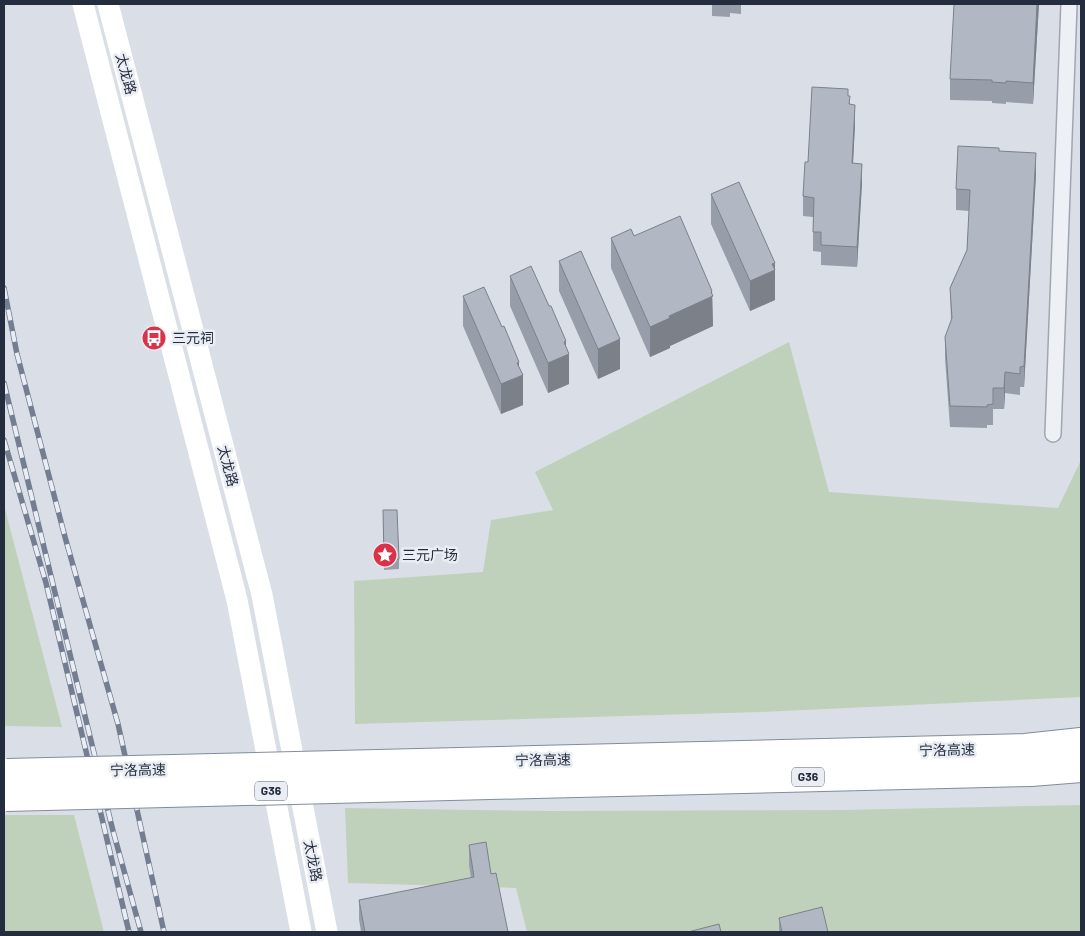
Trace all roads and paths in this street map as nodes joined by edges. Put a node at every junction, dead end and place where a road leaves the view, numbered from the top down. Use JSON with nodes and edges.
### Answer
{"nodes":[{"id":1,"x":83,"y":4,"type":"edge"},
{"id":2,"x":108,"y":4,"type":"edge"},
{"id":3,"x":1069,"y":4,"type":"edge"},
{"id":4,"x":1053,"y":434,"type":"dead end"},
{"id":5,"x":1081,"y":742,"type":"edge"},
{"id":6,"x":1081,"y":768,"type":"edge"},
{"id":7,"x":535,"y":772,"type":"junction"},
{"id":8,"x":5,"y":785,"type":"edge"},
{"id":9,"x":301,"y":932,"type":"edge"},
{"id":10,"x":327,"y":932,"type":"edge"}],
"edges":[{"from":1,"to":9,"type":"main road","name":"太龙路"},
{"from":2,"to":10,"type":"main road","name":"太龙路"},
{"from":3,"to":4,"type":"street"},
{"from":5,"to":7,"type":"highway","name":"宁洛高速","number":"G36"},
{"from":6,"to":7,"type":"highway","name":"宁洛高速","number":"G36"},
{"from":7,"to":8,"type":"highway","name":"宁洛高速","number":"G36","bridge":true}]}
